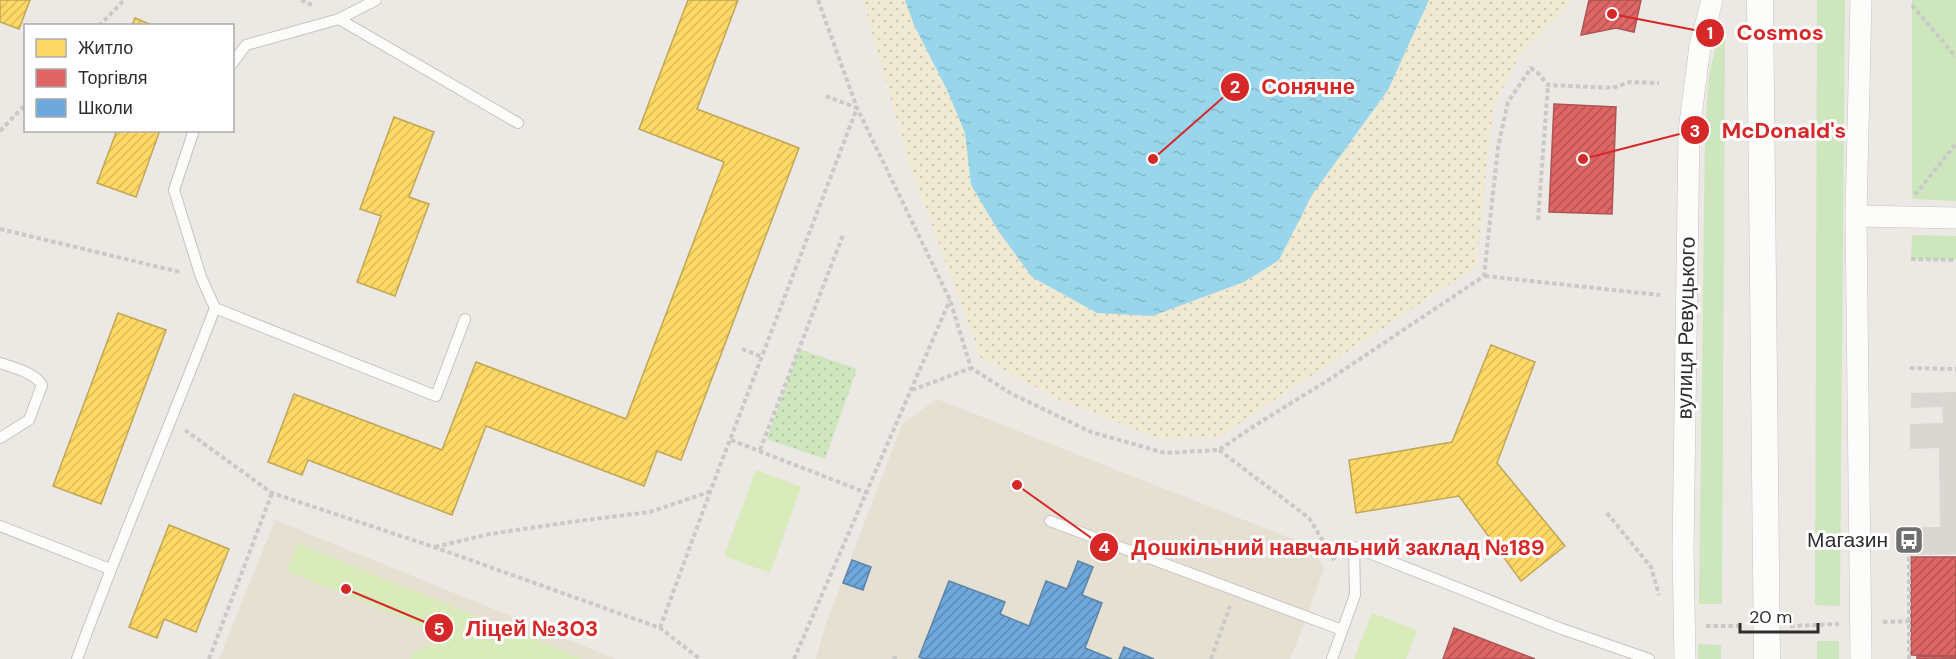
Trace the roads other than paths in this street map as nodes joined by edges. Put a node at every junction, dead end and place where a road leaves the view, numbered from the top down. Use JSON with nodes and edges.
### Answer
{"nodes":[{"id":1,"x":376,"y":0,"type":"edge"},
{"id":2,"x":1712,"y":0,"type":"edge"},
{"id":3,"x":1760,"y":0,"type":"edge"},
{"id":4,"x":1861,"y":0,"type":"edge"},
{"id":5,"x":339,"y":19,"type":"junction"},
{"id":6,"x":234,"y":61,"type":"edge"},
{"id":7,"x":518,"y":123,"type":"dead end"},
{"id":8,"x":193,"y":132,"type":"edge"},
{"id":9,"x":1856,"y":216,"type":"junction"},
{"id":10,"x":1956,"y":218,"type":"edge"},
{"id":11,"x":215,"y":308,"type":"junction"},
{"id":12,"x":465,"y":320,"type":"dead end"},
{"id":13,"x":0,"y":363,"type":"edge"},
{"id":14,"x":0,"y":438,"type":"edge"},
{"id":15,"x":1050,"y":521,"type":"dead end"},
{"id":16,"x":0,"y":526,"type":"edge"},
{"id":17,"x":110,"y":569,"type":"junction"},
{"id":18,"x":1342,"y":630,"type":"junction"},
{"id":19,"x":77,"y":659,"type":"edge"},
{"id":20,"x":1332,"y":659,"type":"edge"},
{"id":21,"x":1648,"y":659,"type":"edge"},
{"id":22,"x":1684,"y":659,"type":"edge"},
{"id":23,"x":1767,"y":659,"type":"edge"},
{"id":24,"x":1861,"y":659,"type":"edge"}],
"edges":[{"from":1,"to":5,"type":"lane"},
{"from":2,"to":22,"type":"street","name":"вулиця Ревуцького"},
{"from":3,"to":23,"type":"street"},
{"from":4,"to":9,"type":"street"},
{"from":5,"to":6,"type":"lane"},
{"from":5,"to":7,"type":"lane"},
{"from":8,"to":11,"type":"lane"},
{"from":9,"to":10,"type":"street"},
{"from":9,"to":24,"type":"street"},
{"from":11,"to":12,"type":"lane"},
{"from":11,"to":17,"type":"lane"},
{"from":13,"to":14,"type":"lane"},
{"from":15,"to":18,"type":"lane"},
{"from":16,"to":17,"type":"lane"},
{"from":17,"to":19,"type":"lane"},
{"from":18,"to":20,"type":"lane"},
{"from":18,"to":21,"type":"lane"}]}
